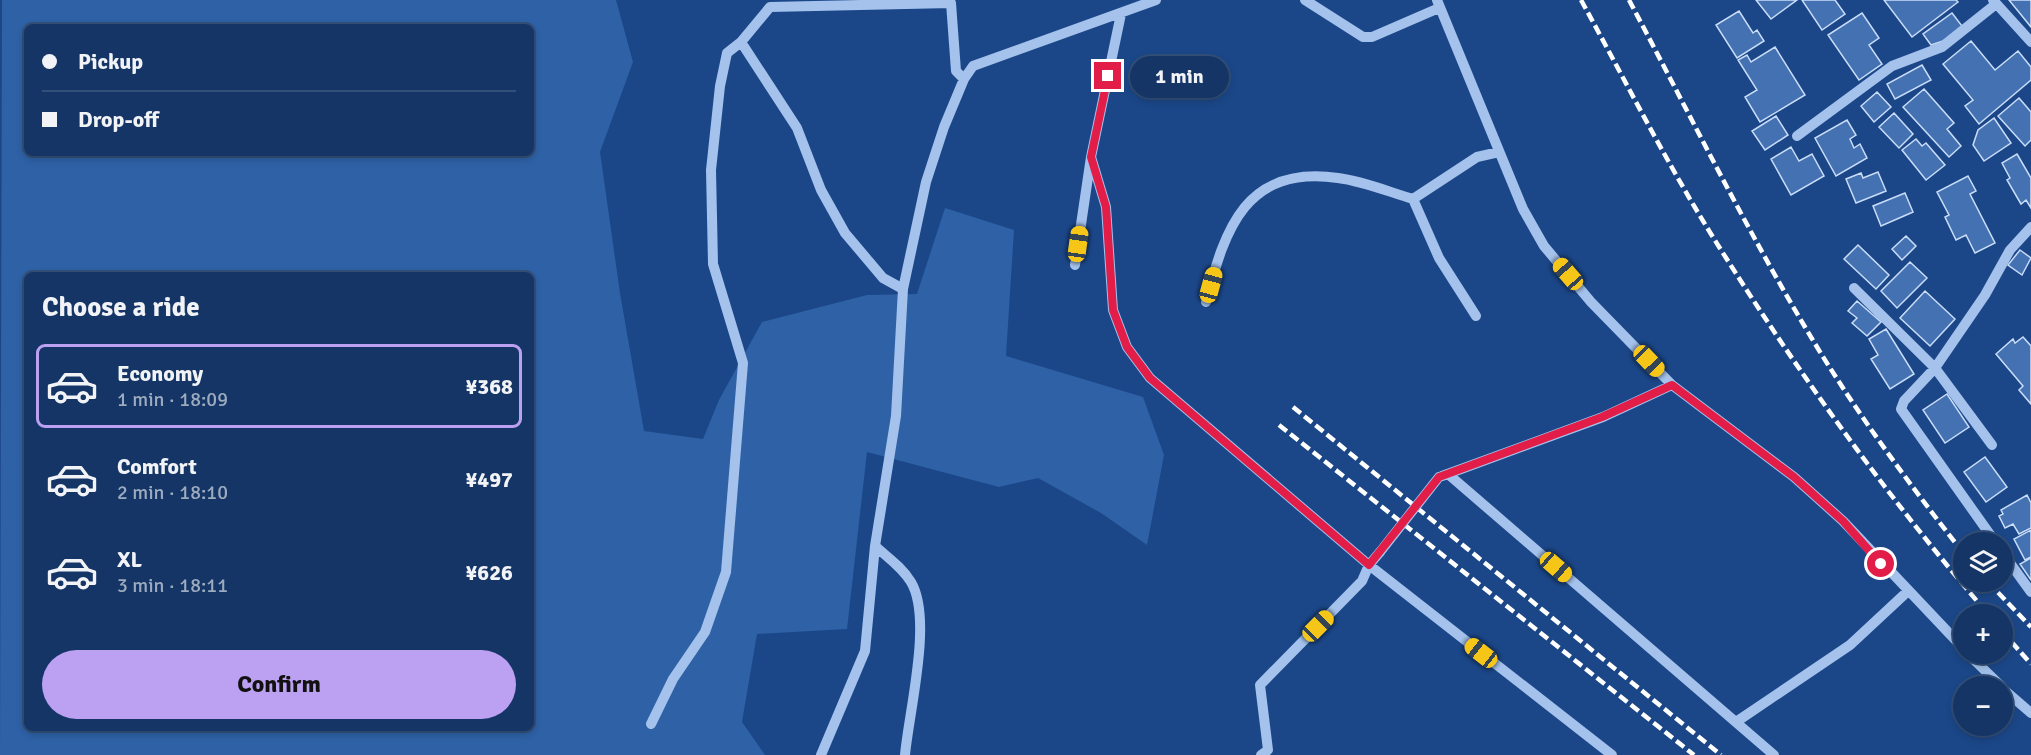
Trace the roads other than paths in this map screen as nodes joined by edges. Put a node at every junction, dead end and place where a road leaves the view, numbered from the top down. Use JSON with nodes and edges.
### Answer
{"nodes":[{"id":1,"x":1156,"y":0,"type":"edge"},
{"id":2,"x":1305,"y":0,"type":"edge"},
{"id":3,"x":1995,"y":2,"type":"edge"},
{"id":4,"x":1438,"y":4,"type":"edge"},
{"id":5,"x":1121,"y":15,"type":"junction"},
{"id":6,"x":741,"y":42,"type":"junction"},
{"id":7,"x":2031,"y":42,"type":"edge"},
{"id":8,"x":964,"y":79,"type":"junction"},
{"id":9,"x":1797,"y":136,"type":"dead end"},
{"id":10,"x":1499,"y":152,"type":"junction"},
{"id":11,"x":1091,"y":157,"type":"junction"},
{"id":12,"x":1413,"y":199,"type":"junction"},
{"id":13,"x":2031,"y":227,"type":"edge"},
{"id":14,"x":1075,"y":266,"type":"dead end"},
{"id":15,"x":1854,"y":288,"type":"dead end"},
{"id":16,"x":903,"y":289,"type":"junction"},
{"id":17,"x":1206,"y":302,"type":"dead end"},
{"id":18,"x":1476,"y":316,"type":"dead end"},
{"id":19,"x":1935,"y":368,"type":"junction"},
{"id":20,"x":1672,"y":385,"type":"junction"},
{"id":21,"x":1992,"y":445,"type":"dead end"},
{"id":22,"x":1443,"y":475,"type":"junction"},
{"id":23,"x":1988,"y":532,"type":"edge"},
{"id":24,"x":875,"y":546,"type":"junction"},
{"id":25,"x":1369,"y":565,"type":"junction"},
{"id":26,"x":2013,"y":567,"type":"edge"},
{"id":27,"x":1907,"y":592,"type":"junction"},
{"id":28,"x":2031,"y":592,"type":"edge"},
{"id":29,"x":1953,"y":638,"type":"edge"},
{"id":30,"x":1978,"y":664,"type":"edge"},
{"id":31,"x":1991,"y":676,"type":"edge"},
{"id":32,"x":2013,"y":697,"type":"edge"},
{"id":33,"x":2031,"y":713,"type":"edge"},
{"id":34,"x":1736,"y":722,"type":"junction"},
{"id":35,"x":651,"y":723,"type":"dead end"},
{"id":36,"x":821,"y":755,"type":"edge"},
{"id":37,"x":905,"y":755,"type":"edge"},
{"id":38,"x":1261,"y":755,"type":"edge"},
{"id":39,"x":1612,"y":755,"type":"edge"},
{"id":40,"x":1774,"y":755,"type":"edge"}],
"edges":[{"from":1,"to":5,"type":"street"},
{"from":2,"to":4,"type":"street"},
{"from":3,"to":7,"type":"street"},
{"from":3,"to":9,"type":"street"},
{"from":4,"to":10,"type":"street"},
{"from":5,"to":8,"type":"street"},
{"from":5,"to":11,"type":"street"},
{"from":6,"to":8,"type":"street"},
{"from":6,"to":16,"type":"street"},
{"from":6,"to":35,"type":"street"},
{"from":8,"to":16,"type":"street"},
{"from":10,"to":12,"type":"street"},
{"from":10,"to":20,"type":"street"},
{"from":11,"to":14,"type":"street"},
{"from":11,"to":25,"type":"street"},
{"from":12,"to":17,"type":"street"},
{"from":12,"to":18,"type":"street"},
{"from":13,"to":19,"type":"street"},
{"from":15,"to":19,"type":"street"},
{"from":16,"to":24,"type":"street"},
{"from":19,"to":21,"type":"street"},
{"from":19,"to":23,"type":"street"},
{"from":20,"to":22,"type":"street"},
{"from":20,"to":27,"type":"street"},
{"from":22,"to":25,"type":"street","bridge":true},
{"from":22,"to":34,"type":"street"},
{"from":24,"to":36,"type":"street"},
{"from":24,"to":37,"type":"street"},
{"from":25,"to":38,"type":"street"},
{"from":25,"to":39,"type":"street"},
{"from":26,"to":28,"type":"street"},
{"from":27,"to":29,"type":"street"},
{"from":27,"to":34,"type":"street"},
{"from":30,"to":31,"type":"street"},
{"from":32,"to":33,"type":"street"},
{"from":34,"to":40,"type":"street"}]}
